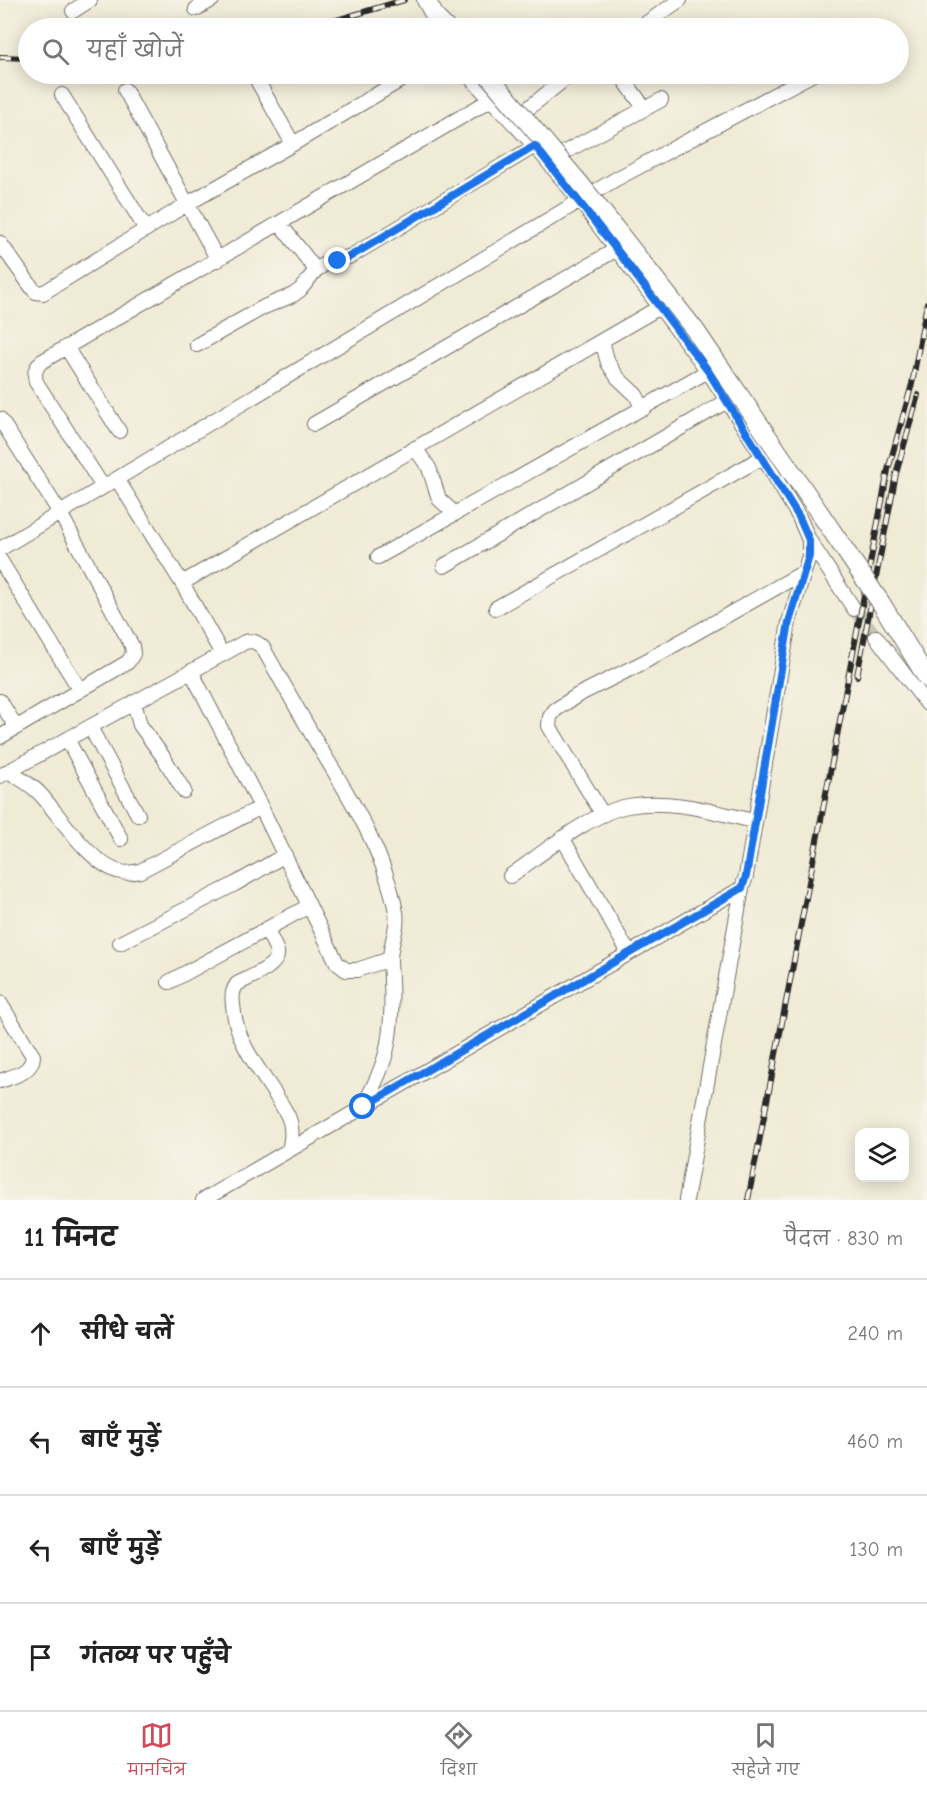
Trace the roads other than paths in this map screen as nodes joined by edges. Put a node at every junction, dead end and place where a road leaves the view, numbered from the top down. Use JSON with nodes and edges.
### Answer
{"nodes":[{"id":1,"x":90,"y":0,"type":"edge"},
{"id":2,"x":212,"y":0,"type":"edge"},
{"id":3,"x":426,"y":0,"type":"edge"},
{"id":4,"x":680,"y":0,"type":"edge"},
{"id":5,"x":196,"y":9,"type":"dead end"},
{"id":6,"x":73,"y":11,"type":"dead end"},
{"id":7,"x":436,"y":18,"type":"edge"},
{"id":8,"x":654,"y":18,"type":"edge"},
{"id":9,"x":259,"y":84,"type":"edge"},
{"id":10,"x":394,"y":84,"type":"edge"},
{"id":11,"x":477,"y":84,"type":"edge"},
{"id":12,"x":496,"y":84,"type":"edge"},
{"id":13,"x":559,"y":84,"type":"edge"},
{"id":14,"x":627,"y":84,"type":"edge"},
{"id":15,"x":794,"y":84,"type":"edge"},
{"id":16,"x":125,"y":90,"type":"dead end"},
{"id":17,"x":62,"y":95,"type":"dead end"},
{"id":18,"x":492,"y":99,"type":"junction"},
{"id":19,"x":661,"y":100,"type":"dead end"},
{"id":20,"x":645,"y":109,"type":"junction"},
{"id":21,"x":512,"y":122,"type":"junction"},
{"id":22,"x":293,"y":144,"type":"junction"},
{"id":23,"x":535,"y":146,"type":"junction"},
{"id":24,"x":547,"y":161,"type":"junction"},
{"id":25,"x":580,"y":201,"type":"junction"},
{"id":26,"x":187,"y":204,"type":"junction"},
{"id":27,"x":280,"y":224,"type":"junction"},
{"id":28,"x":146,"y":229,"type":"junction"},
{"id":29,"x":0,"y":243,"type":"edge"},
{"id":30,"x":616,"y":249,"type":"junction"},
{"id":31,"x":218,"y":260,"type":"junction"},
{"id":32,"x":316,"y":270,"type":"junction"},
{"id":33,"x":660,"y":307,"type":"junction"},
{"id":34,"x":602,"y":341,"type":"junction"},
{"id":35,"x":196,"y":345,"type":"dead end"},
{"id":36,"x":66,"y":347,"type":"junction"},
{"id":37,"x":708,"y":371,"type":"junction"},
{"id":38,"x":727,"y":401,"type":"junction"},
{"id":39,"x":643,"y":409,"type":"junction"},
{"id":40,"x":0,"y":419,"type":"edge"},
{"id":41,"x":314,"y":424,"type":"dead end"},
{"id":42,"x":119,"y":431,"type":"dead end"},
{"id":43,"x":415,"y":448,"type":"junction"},
{"id":44,"x":762,"y":457,"type":"junction"},
{"id":45,"x":117,"y":479,"type":"junction"},
{"id":46,"x":103,"y":487,"type":"junction"},
{"id":47,"x":60,"y":513,"type":"junction"},
{"id":48,"x":455,"y":514,"type":"junction"},
{"id":49,"x":809,"y":540,"type":"junction"},
{"id":50,"x":0,"y":549,"type":"edge"},
{"id":51,"x":378,"y":557,"type":"dead end"},
{"id":52,"x":0,"y":560,"type":"edge"},
{"id":53,"x":444,"y":566,"type":"dead end"},
{"id":54,"x":804,"y":572,"type":"junction"},
{"id":55,"x":182,"y":583,"type":"junction"},
{"id":56,"x":496,"y":608,"type":"dead end"},
{"id":57,"x":854,"y":609,"type":"tunnel mouth"},
{"id":58,"x":876,"y":636,"type":"tunnel mouth"},
{"id":59,"x":222,"y":654,"type":"junction"},
{"id":60,"x":191,"y":671,"type":"junction"},
{"id":61,"x":924,"y":685,"type":"edge"},
{"id":62,"x":80,"y":690,"type":"junction"},
{"id":63,"x":0,"y":701,"type":"edge"},
{"id":64,"x":134,"y":702,"type":"junction"},
{"id":65,"x":927,"y":704,"type":"edge"},
{"id":66,"x":16,"y":727,"type":"junction"},
{"id":67,"x":90,"y":727,"type":"junction"},
{"id":68,"x":0,"y":737,"type":"edge"},
{"id":69,"x":67,"y":739,"type":"junction"},
{"id":70,"x":4,"y":774,"type":"edge"},
{"id":71,"x":184,"y":791,"type":"dead end"},
{"id":72,"x":261,"y":807,"type":"junction"},
{"id":73,"x":138,"y":815,"type":"dead end"},
{"id":74,"x":603,"y":815,"type":"junction"},
{"id":75,"x":754,"y":821,"type":"junction"},
{"id":76,"x":121,"y":839,"type":"dead end"},
{"id":77,"x":563,"y":839,"type":"junction"},
{"id":78,"x":285,"y":855,"type":"junction"},
{"id":79,"x":510,"y":876,"type":"dead end"},
{"id":80,"x":742,"y":888,"type":"junction"},
{"id":81,"x":309,"y":906,"type":"junction"},
{"id":82,"x":266,"y":929,"type":"junction"},
{"id":83,"x":120,"y":943,"type":"dead end"},
{"id":84,"x":629,"y":953,"type":"junction"},
{"id":85,"x":390,"y":959,"type":"junction"},
{"id":86,"x":169,"y":982,"type":"dead end"},
{"id":87,"x":0,"y":1003,"type":"edge"},
{"id":88,"x":0,"y":1081,"type":"edge"},
{"id":89,"x":363,"y":1107,"type":"junction"},
{"id":90,"x":289,"y":1150,"type":"junction"},
{"id":91,"x":204,"y":1200,"type":"edge"},
{"id":92,"x":686,"y":1200,"type":"edge"}],
"edges":[{"from":1,"to":6,"type":"street"},
{"from":2,"to":5,"type":"street"},
{"from":3,"to":7,"type":"main road"},
{"from":4,"to":8,"type":"street"},
{"from":9,"to":22,"type":"street"},
{"from":10,"to":22,"type":"street"},
{"from":11,"to":18,"type":"street"},
{"from":12,"to":61,"type":"main road","bridge":true},
{"from":13,"to":21,"type":"street"},
{"from":14,"to":20,"type":"street"},
{"from":15,"to":25,"type":"street"},
{"from":16,"to":26,"type":"street"},
{"from":17,"to":28,"type":"street"},
{"from":18,"to":21,"type":"street"},
{"from":18,"to":27,"type":"street"},
{"from":19,"to":20,"type":"street"},
{"from":20,"to":24,"type":"street"},
{"from":21,"to":23,"type":"street"},
{"from":22,"to":26,"type":"street"},
{"from":23,"to":24,"type":"street"},
{"from":23,"to":32,"type":"street"},
{"from":24,"to":25,"type":"street"},
{"from":25,"to":30,"type":"street"},
{"from":25,"to":45,"type":"street"},
{"from":26,"to":28,"type":"street"},
{"from":26,"to":31,"type":"street"},
{"from":27,"to":31,"type":"street"},
{"from":27,"to":32,"type":"street"},
{"from":28,"to":29,"type":"street"},
{"from":30,"to":33,"type":"street"},
{"from":30,"to":41,"type":"street"},
{"from":31,"to":36,"type":"street"},
{"from":32,"to":35,"type":"street"},
{"from":33,"to":34,"type":"street"},
{"from":33,"to":37,"type":"street"},
{"from":34,"to":39,"type":"street"},
{"from":34,"to":43,"type":"street"},
{"from":36,"to":42,"type":"street"},
{"from":36,"to":46,"type":"street"},
{"from":37,"to":38,"type":"street"},
{"from":37,"to":39,"type":"street"},
{"from":38,"to":44,"type":"street"},
{"from":38,"to":53,"type":"street"},
{"from":39,"to":48,"type":"street"},
{"from":40,"to":47,"type":"street"},
{"from":43,"to":48,"type":"street"},
{"from":43,"to":55,"type":"street"},
{"from":44,"to":49,"type":"street"},
{"from":44,"to":56,"type":"street"},
{"from":45,"to":46,"type":"street"},
{"from":45,"to":55,"type":"street"},
{"from":46,"to":47,"type":"street"},
{"from":47,"to":50,"type":"street"},
{"from":47,"to":62,"type":"street"},
{"from":48,"to":51,"type":"street"},
{"from":49,"to":54,"type":"street"},
{"from":49,"to":57,"type":"street"},
{"from":52,"to":62,"type":"street"},
{"from":54,"to":74,"type":"street"},
{"from":54,"to":75,"type":"street"},
{"from":55,"to":59,"type":"street"},
{"from":58,"to":61,"type":"street"},
{"from":59,"to":60,"type":"street"},
{"from":59,"to":85,"type":"street"},
{"from":60,"to":64,"type":"street"},
{"from":60,"to":72,"type":"street"},
{"from":61,"to":65,"type":"street"},
{"from":62,"to":66,"type":"street"},
{"from":63,"to":66,"type":"street"},
{"from":64,"to":67,"type":"street"},
{"from":64,"to":71,"type":"street"},
{"from":66,"to":68,"type":"street"},
{"from":67,"to":69,"type":"street"},
{"from":67,"to":73,"type":"street"},
{"from":69,"to":70,"type":"street"},
{"from":69,"to":76,"type":"street"},
{"from":70,"to":72,"type":"street"},
{"from":72,"to":78,"type":"street"},
{"from":74,"to":75,"type":"street"},
{"from":74,"to":77,"type":"street"},
{"from":75,"to":80,"type":"street"},
{"from":77,"to":79,"type":"street"},
{"from":77,"to":84,"type":"street"},
{"from":78,"to":81,"type":"street"},
{"from":78,"to":83,"type":"street"},
{"from":80,"to":84,"type":"street"},
{"from":80,"to":92,"type":"street"},
{"from":81,"to":82,"type":"street"},
{"from":81,"to":85,"type":"street"},
{"from":82,"to":86,"type":"street"},
{"from":82,"to":90,"type":"street"},
{"from":84,"to":89,"type":"street"},
{"from":85,"to":89,"type":"street"},
{"from":87,"to":88,"type":"street"},
{"from":89,"to":90,"type":"street"},
{"from":90,"to":91,"type":"street"}]}
